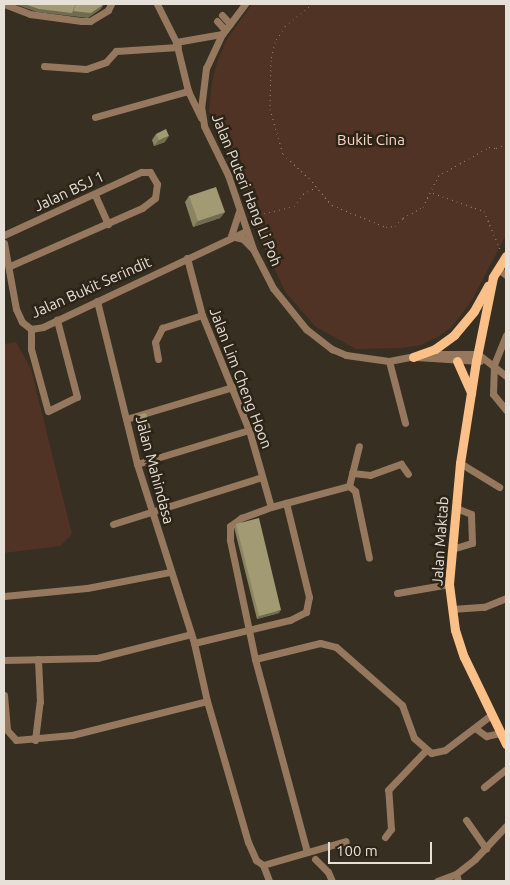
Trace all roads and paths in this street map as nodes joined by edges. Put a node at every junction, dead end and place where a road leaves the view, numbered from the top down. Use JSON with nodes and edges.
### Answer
{"nodes":[{"id":1,"x":4,"y":4,"type":"edge"},
{"id":2,"x":111,"y":4,"type":"edge"},
{"id":3,"x":158,"y":4,"type":"edge"},
{"id":4,"x":245,"y":4,"type":"edge"},
{"id":5,"x":313,"y":4,"type":"edge"},
{"id":6,"x":219,"y":18,"type":"dead end"},
{"id":7,"x":225,"y":29,"type":"junction"},
{"id":8,"x":177,"y":45,"type":"junction"},
{"id":9,"x":44,"y":66,"type":"dead end"},
{"id":10,"x":188,"y":91,"type":"junction"},
{"id":11,"x":95,"y":116,"type":"dead end"},
{"id":12,"x":204,"y":126,"type":"junction"},
{"id":13,"x":506,"y":144,"type":"edge"},
{"id":14,"x":316,"y":187,"type":"junction"},
{"id":15,"x":432,"y":192,"type":"junction"},
{"id":16,"x":95,"y":195,"type":"junction"},
{"id":17,"x":239,"y":211,"type":"junction"},
{"id":18,"x":243,"y":221,"type":"junction"},
{"id":19,"x":108,"y":224,"type":"junction"},
{"id":20,"x":246,"y":231,"type":"junction"},
{"id":21,"x":4,"y":235,"type":"edge"},
{"id":22,"x":231,"y":236,"type":"junction"},
{"id":23,"x":4,"y":243,"type":"edge"},
{"id":24,"x":254,"y":250,"type":"junction"},
{"id":25,"x":505,"y":257,"type":"edge"},
{"id":26,"x":187,"y":258,"type":"junction"},
{"id":27,"x":10,"y":266,"type":"junction"},
{"id":28,"x":495,"y":273,"type":"junction"},
{"id":29,"x":506,"y":275,"type":"edge"},
{"id":30,"x":97,"y":301,"type":"junction"},
{"id":31,"x":202,"y":315,"type":"junction"},
{"id":32,"x":57,"y":320,"type":"junction"},
{"id":33,"x":31,"y":329,"type":"junction"},
{"id":34,"x":506,"y":335,"type":"edge"},
{"id":35,"x":413,"y":357,"type":"junction"},
{"id":36,"x":479,"y":358,"type":"junction"},
{"id":37,"x":158,"y":359,"type":"dead end"},
{"id":38,"x":389,"y":361,"type":"junction"},
{"id":39,"x":457,"y":361,"type":"junction"},
{"id":40,"x":494,"y":365,"type":"junction"},
{"id":41,"x":506,"y":376,"type":"edge"},
{"id":42,"x":233,"y":387,"type":"junction"},
{"id":43,"x":471,"y":396,"type":"junction"},
{"id":44,"x":506,"y":410,"type":"edge"},
{"id":45,"x":126,"y":418,"type":"junction"},
{"id":46,"x":406,"y":423,"type":"dead end"},
{"id":47,"x":249,"y":430,"type":"junction"},
{"id":48,"x":359,"y":446,"type":"dead end"},
{"id":49,"x":460,"y":463,"type":"junction"},
{"id":50,"x":137,"y":464,"type":"junction"},
{"id":51,"x":352,"y":473,"type":"junction"},
{"id":52,"x":408,"y":474,"type":"dead end"},
{"id":53,"x":262,"y":476,"type":"junction"},
{"id":54,"x":349,"y":486,"type":"junction"},
{"id":55,"x":499,"y":487,"type":"dead end"},
{"id":56,"x":286,"y":503,"type":"junction"},
{"id":57,"x":271,"y":507,"type":"junction"},
{"id":58,"x":456,"y":508,"type":"junction"},
{"id":59,"x":151,"y":513,"type":"junction"},
{"id":60,"x":113,"y":524,"type":"dead end"},
{"id":61,"x":452,"y":549,"type":"junction"},
{"id":62,"x":369,"y":558,"type":"dead end"},
{"id":63,"x":170,"y":572,"type":"junction"},
{"id":64,"x":449,"y":584,"type":"junction"},
{"id":65,"x":397,"y":593,"type":"dead end"},
{"id":66,"x":4,"y":596,"type":"edge"},
{"id":67,"x":506,"y":598,"type":"edge"},
{"id":68,"x":452,"y":609,"type":"junction"},
{"id":69,"x":249,"y":630,"type":"junction"},
{"id":70,"x":191,"y":634,"type":"junction"},
{"id":71,"x":194,"y":642,"type":"junction"},
{"id":72,"x":38,"y":659,"type":"junction"},
{"id":73,"x":255,"y":659,"type":"junction"},
{"id":74,"x":4,"y":660,"type":"edge"},
{"id":75,"x":4,"y":694,"type":"edge"},
{"id":76,"x":206,"y":701,"type":"junction"},
{"id":77,"x":491,"y":715,"type":"junction"},
{"id":78,"x":475,"y":728,"type":"junction"},
{"id":79,"x":500,"y":733,"type":"junction"},
{"id":80,"x":35,"y":740,"type":"junction"},
{"id":81,"x":506,"y":744,"type":"edge"},
{"id":82,"x":425,"y":751,"type":"junction"},
{"id":83,"x":506,"y":769,"type":"edge"},
{"id":84,"x":484,"y":787,"type":"dead end"},
{"id":85,"x":466,"y":820,"type":"dead end"},
{"id":86,"x":506,"y":826,"type":"edge"},
{"id":87,"x":386,"y":837,"type":"dead end"},
{"id":88,"x":346,"y":841,"type":"dead end"},
{"id":89,"x":486,"y":849,"type":"junction"},
{"id":90,"x":307,"y":852,"type":"junction"},
{"id":91,"x":315,"y":859,"type":"dead end"},
{"id":92,"x":263,"y":866,"type":"junction"},
{"id":93,"x":456,"y":874,"type":"junction"},
{"id":94,"x":269,"y":881,"type":"edge"},
{"id":95,"x":332,"y":881,"type":"edge"},
{"id":96,"x":437,"y":881,"type":"edge"},
{"id":97,"x":458,"y":881,"type":"edge"}],
"edges":[{"from":1,"to":2,"type":"street"},
{"from":3,"to":8,"type":"street"},
{"from":4,"to":7,"type":"street","name":"Jalan Puteri Hang Li Poh"},
{"from":5,"to":14,"type":"path"},
{"from":6,"to":7,"type":"street"},
{"from":7,"to":8,"type":"street"},
{"from":7,"to":12,"type":"street","name":"Jalan Puteri Hang Li Poh"},
{"from":8,"to":9,"type":"street"},
{"from":8,"to":10,"type":"street"},
{"from":10,"to":11,"type":"street"},
{"from":10,"to":12,"type":"street"},
{"from":12,"to":17,"type":"street","name":"Jalan Puteri Hang Li Poh"},
{"from":13,"to":15,"type":"path"},
{"from":14,"to":15,"type":"path"},
{"from":14,"to":18,"type":"path"},
{"from":15,"to":25,"type":"path"},
{"from":16,"to":19,"type":"street"},
{"from":16,"to":19,"type":"street","name":"Jalan BSJ 1"},
{"from":16,"to":21,"type":"street","name":"Jalan BSJ 1"},
{"from":17,"to":18,"type":"street","name":"Jalan Puteri Hang Li Poh"},
{"from":17,"to":22,"type":"street"},
{"from":18,"to":20,"type":"street","name":"Jalan Puteri Hang Li Poh"},
{"from":19,"to":27,"type":"street"},
{"from":20,"to":22,"type":"street","name":"Jalan Bukit Serindit"},
{"from":20,"to":24,"type":"street","name":"Jalan Puteri Hang Li Poh"},
{"from":22,"to":24,"type":"street"},
{"from":22,"to":26,"type":"street","name":"Jalan Bukit Serindit"},
{"from":23,"to":27,"type":"street","name":"Jalan Bukit Serindit"},
{"from":24,"to":38,"type":"street","name":"Jalan Puteri Hang Li Poh"},
{"from":25,"to":28,"type":"main road"},
{"from":26,"to":30,"type":"street","name":"Jalan Bukit Serindit"},
{"from":26,"to":31,"type":"street","name":"Jalan Lim Cheng Hoon"},
{"from":27,"to":33,"type":"street","name":"Jalan Bukit Serindit"},
{"from":28,"to":29,"type":"street"},
{"from":28,"to":35,"type":"main road"},
{"from":28,"to":36,"type":"main road"},
{"from":30,"to":32,"type":"street","name":"Jalan Bukit Serindit"},
{"from":30,"to":45,"type":"street","name":"Jalan Mahindasa"},
{"from":31,"to":37,"type":"street"},
{"from":31,"to":42,"type":"street","name":"Jalan Lim Cheng Hoon"},
{"from":32,"to":33,"type":"street","name":"Jalan Bukit Serindit"},
{"from":32,"to":33,"type":"street"},
{"from":34,"to":40,"type":"street"},
{"from":35,"to":36,"type":"street","name":"Jalan Puteri Hang Li Poh"},
{"from":35,"to":38,"type":"street","name":"Jalan Puteri Hang Li Poh"},
{"from":35,"to":39,"type":"street","name":"Jalan Puteri Hang Li Poh"},
{"from":36,"to":39,"type":"street","name":"Jalan Puteri Hang Li Poh"},
{"from":36,"to":40,"type":"street"},
{"from":36,"to":43,"type":"main road","name":"Jalan Maktab"},
{"from":38,"to":46,"type":"street"},
{"from":39,"to":43,"type":"main road"},
{"from":40,"to":41,"type":"street"},
{"from":40,"to":44,"type":"street"},
{"from":42,"to":45,"type":"street"},
{"from":42,"to":47,"type":"street","name":"Jalan Lim Cheng Hoon"},
{"from":43,"to":49,"type":"main road","name":"Jalan Maktab"},
{"from":45,"to":50,"type":"street","name":"Jalan Mahindasa"},
{"from":47,"to":50,"type":"street"},
{"from":47,"to":53,"type":"street","name":"Jalan Lim Cheng Hoon"},
{"from":48,"to":51,"type":"street"},
{"from":49,"to":55,"type":"street"},
{"from":49,"to":58,"type":"main road","name":"Jalan Maktab"},
{"from":50,"to":59,"type":"street","name":"Jalan Mahindasa"},
{"from":51,"to":52,"type":"street"},
{"from":51,"to":54,"type":"street"},
{"from":53,"to":57,"type":"street","name":"Jalan Lim Cheng Hoon"},
{"from":53,"to":59,"type":"street"},
{"from":54,"to":56,"type":"street"},
{"from":54,"to":62,"type":"street"},
{"from":56,"to":57,"type":"street"},
{"from":56,"to":69,"type":"street"},
{"from":57,"to":69,"type":"street"},
{"from":58,"to":61,"type":"main road","name":"Jalan Maktab"},
{"from":58,"to":61,"type":"street"},
{"from":59,"to":60,"type":"street"},
{"from":59,"to":63,"type":"street","name":"Jalan Mahindasa"},
{"from":61,"to":64,"type":"main road","name":"Jalan Maktab"},
{"from":63,"to":66,"type":"street"},
{"from":63,"to":70,"type":"street","name":"Jalan Mahindasa"},
{"from":64,"to":65,"type":"street"},
{"from":64,"to":68,"type":"main road","name":"Jalan Maktab"},
{"from":67,"to":68,"type":"street"},
{"from":68,"to":77,"type":"main road","name":"Jalan Maktab"},
{"from":69,"to":71,"type":"street"},
{"from":69,"to":73,"type":"street"},
{"from":70,"to":71,"type":"street","name":"Jalan Mahindasa"},
{"from":70,"to":72,"type":"street"},
{"from":71,"to":76,"type":"street","name":"Jalan Mahindasa"},
{"from":72,"to":74,"type":"street"},
{"from":72,"to":80,"type":"street"},
{"from":73,"to":82,"type":"street"},
{"from":73,"to":90,"type":"street"},
{"from":75,"to":80,"type":"street"},
{"from":76,"to":80,"type":"street"},
{"from":76,"to":92,"type":"street","name":"Jalan Mahindasa"},
{"from":77,"to":78,"type":"street"},
{"from":77,"to":79,"type":"main road","name":"Jalan Maktab"},
{"from":78,"to":79,"type":"street"},
{"from":78,"to":82,"type":"street"},
{"from":79,"to":81,"type":"main road","name":"Jalan Maktab"},
{"from":82,"to":87,"type":"street"},
{"from":83,"to":84,"type":"street"},
{"from":85,"to":89,"type":"street"},
{"from":86,"to":89,"type":"street"},
{"from":88,"to":90,"type":"street"},
{"from":89,"to":93,"type":"street"},
{"from":90,"to":92,"type":"street"},
{"from":91,"to":95,"type":"street"},
{"from":92,"to":94,"type":"street","name":"Jalan Mahindasa"},
{"from":93,"to":96,"type":"street"},
{"from":93,"to":97,"type":"street"}]}
